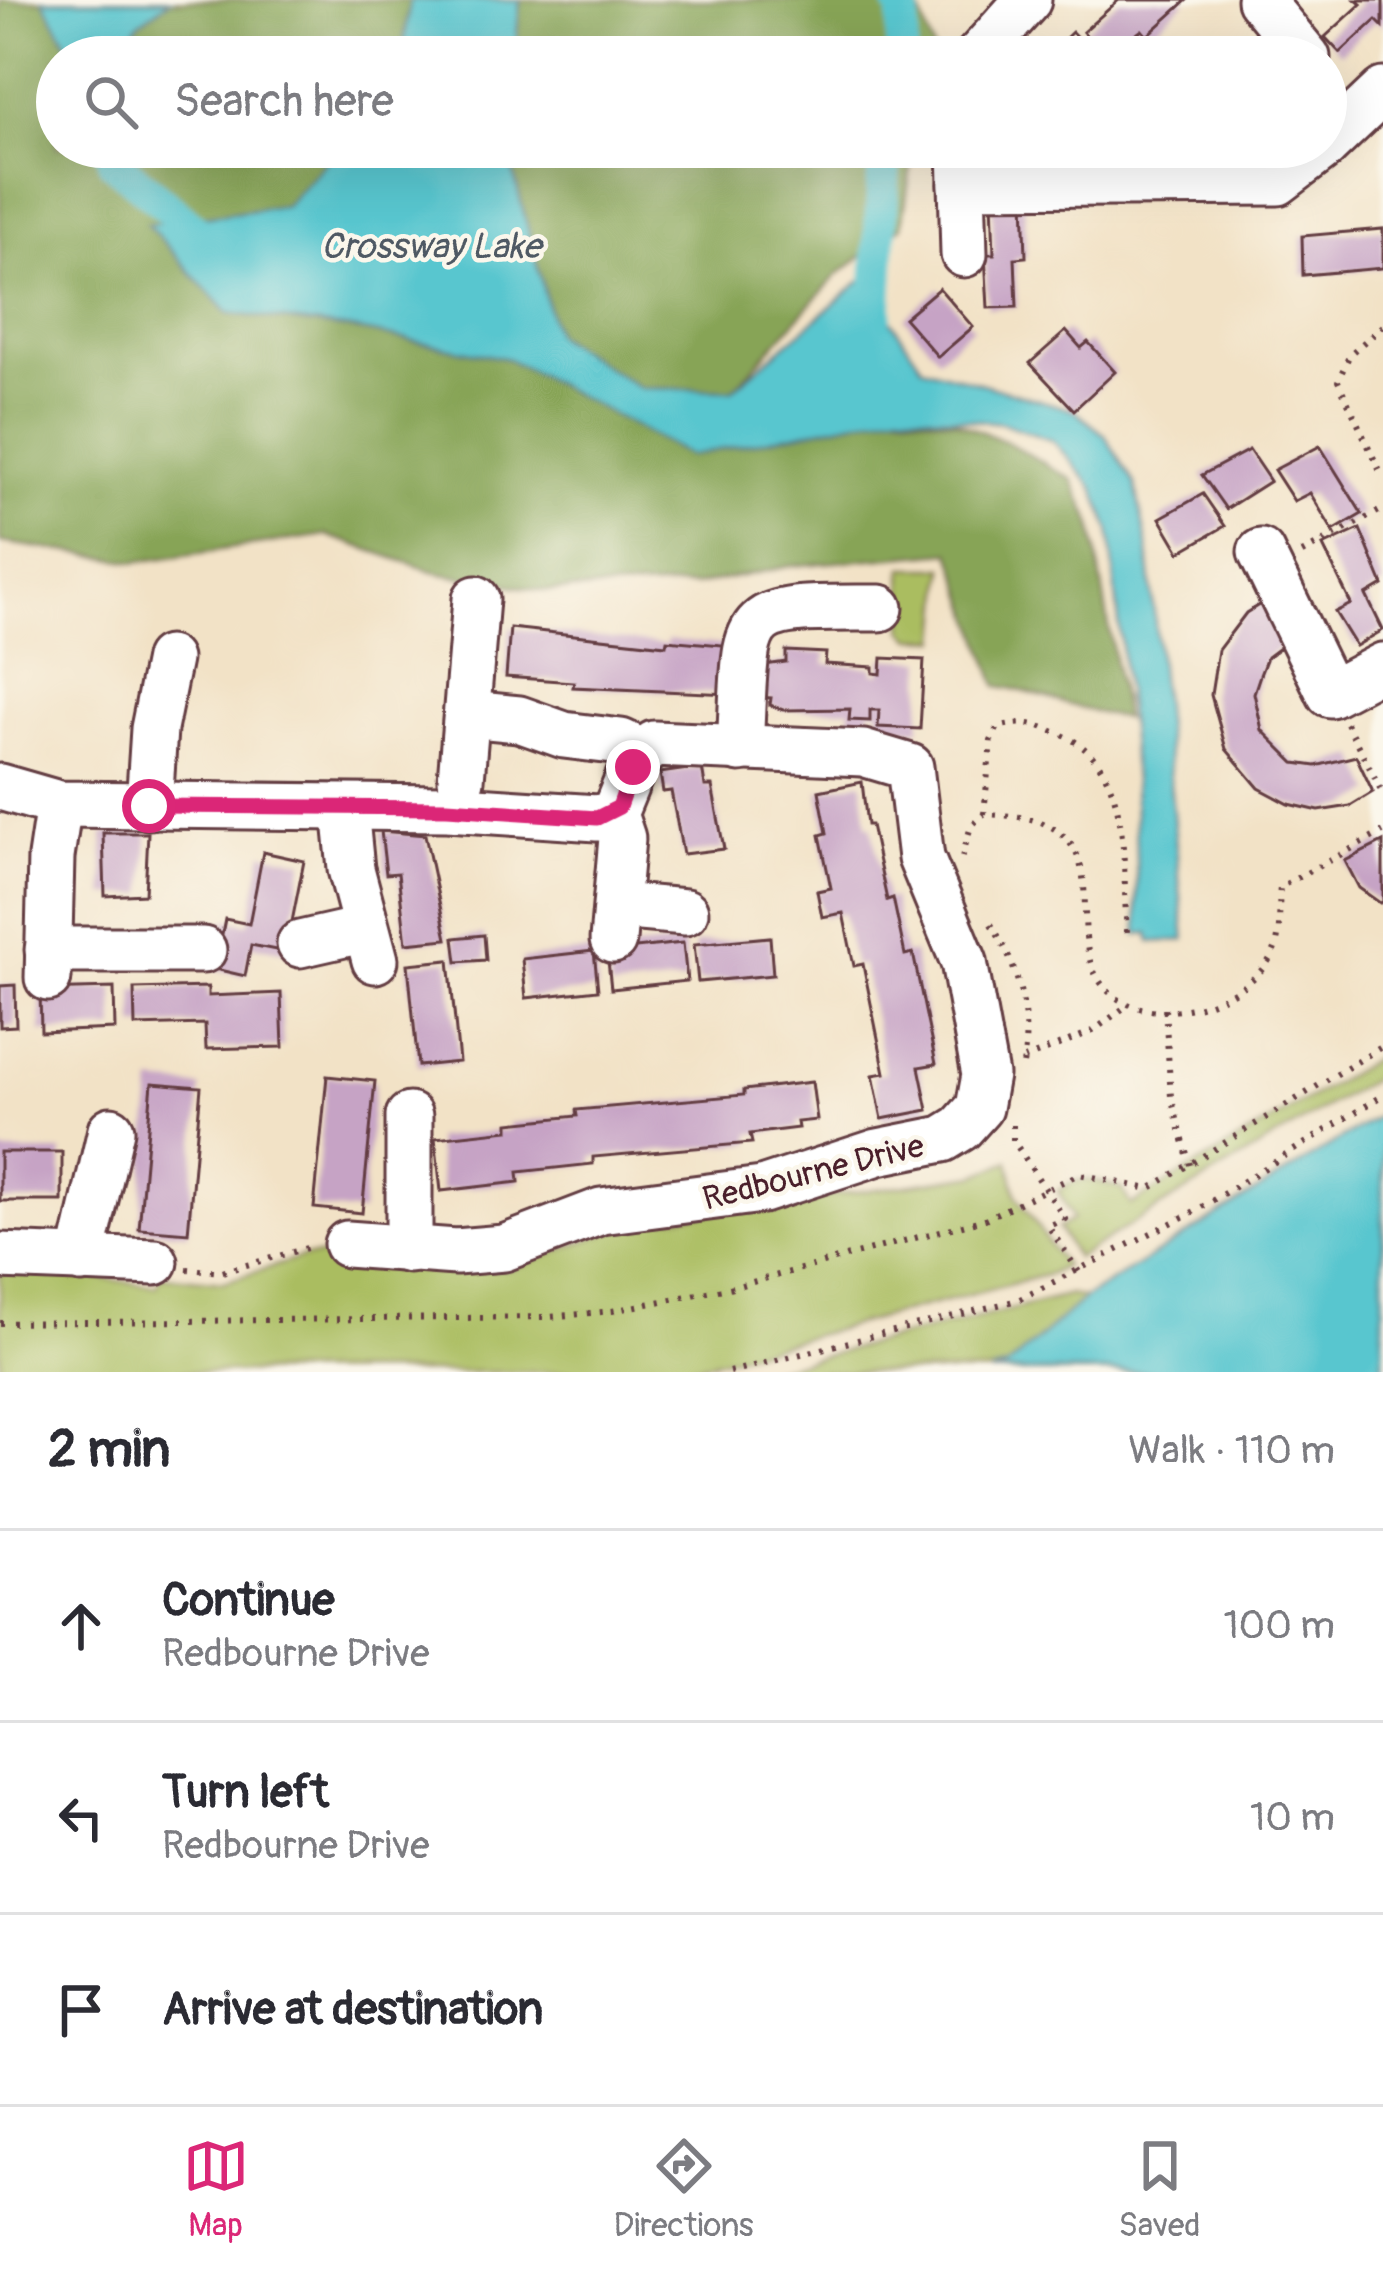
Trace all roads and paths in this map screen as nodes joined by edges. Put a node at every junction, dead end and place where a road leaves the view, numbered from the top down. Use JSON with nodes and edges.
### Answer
{"nodes":[{"id":1,"x":1028,"y":0,"type":"edge"},
{"id":2,"x":1260,"y":0,"type":"edge"},
{"id":3,"x":996,"y":36,"type":"edge"},
{"id":4,"x":1290,"y":36,"type":"edge"},
{"id":5,"x":962,"y":168,"type":"edge"},
{"id":6,"x":1018,"y":168,"type":"edge"},
{"id":7,"x":1297,"y":168,"type":"edge"},
{"id":8,"x":964,"y":254,"type":"dead end"},
{"id":9,"x":1383,"y":326,"type":"edge"},
{"id":10,"x":1383,"y":478,"type":"edge"},
{"id":11,"x":1383,"y":509,"type":"edge"},
{"id":12,"x":1265,"y":561,"type":"joint"},
{"id":13,"x":476,"y":599,"type":"dead end"},
{"id":14,"x":880,"y":608,"type":"dead end"},
{"id":15,"x":168,"y":659,"type":"dead end"},
{"id":16,"x":1383,"y":666,"type":"edge"},
{"id":17,"x":1330,"y":694,"type":"junction"},
{"id":18,"x":468,"y":715,"type":"junction"},
{"id":19,"x":740,"y":749,"type":"junction"},
{"id":20,"x":642,"y":752,"type":"junction"},
{"id":21,"x":461,"y":780,"type":"dead end"},
{"id":22,"x":0,"y":787,"type":"edge"},
{"id":23,"x":1383,"y":793,"type":"edge"},
{"id":24,"x":59,"y":804,"type":"junction"},
{"id":25,"x":149,"y":806,"type":"junction"},
{"id":26,"x":346,"y":809,"type":"junction"},
{"id":27,"x":614,"y":814,"type":"junction"},
{"id":28,"x":985,"y":814,"type":"junction"},
{"id":29,"x":1383,"y":832,"type":"edge"},
{"id":30,"x":962,"y":863,"type":"dead end"},
{"id":31,"x":981,"y":907,"type":"dead end"},
{"id":32,"x":685,"y":912,"type":"dead end"},
{"id":33,"x":1127,"y":932,"type":"dead end"},
{"id":34,"x":300,"y":944,"type":"dead end"},
{"id":35,"x":203,"y":950,"type":"dead end"},
{"id":36,"x":1129,"y":1004,"type":"junction"},
{"id":37,"x":1165,"y":1010,"type":"junction"},
{"id":38,"x":1383,"y":1046,"type":"edge"},
{"id":39,"x":1024,"y":1059,"type":"junction"},
{"id":40,"x":1022,"y":1074,"type":"dead end"},
{"id":41,"x":1383,"y":1095,"type":"edge"},
{"id":42,"x":409,"y":1116,"type":"dead end"},
{"id":43,"x":111,"y":1130,"type":"dead end"},
{"id":44,"x":1027,"y":1157,"type":"dead end"},
{"id":45,"x":1190,"y":1165,"type":"junction"},
{"id":46,"x":1048,"y":1189,"type":"junction"},
{"id":47,"x":347,"y":1244,"type":"joint"},
{"id":48,"x":409,"y":1250,"type":"junction"},
{"id":49,"x":0,"y":1256,"type":"edge"},
{"id":50,"x":81,"y":1260,"type":"junction"},
{"id":51,"x":154,"y":1262,"type":"joint"},
{"id":52,"x":1079,"y":1272,"type":"junction"},
{"id":53,"x":0,"y":1322,"type":"edge"},
{"id":54,"x":729,"y":1372,"type":"edge"}],
"edges":[{"from":1,"to":3,"type":"street"},
{"from":2,"to":4,"type":"street"},
{"from":5,"to":8,"type":"street"},
{"from":6,"to":7,"type":"street"},
{"from":9,"to":10,"type":"path"},
{"from":11,"to":12,"type":"path"},
{"from":12,"to":17,"type":"street"},
{"from":13,"to":18,"type":"street"},
{"from":14,"to":19,"type":"street"},
{"from":15,"to":25,"type":"street"},
{"from":16,"to":17,"type":"street"},
{"from":17,"to":23,"type":"path"},
{"from":18,"to":20,"type":"street","name":"Redbourne Drive"},
{"from":18,"to":21,"type":"street"},
{"from":19,"to":20,"type":"street","name":"Redbourne Drive"},
{"from":19,"to":48,"type":"street","name":"Redbourne Drive"},
{"from":20,"to":27,"type":"street"},
{"from":22,"to":24,"type":"street"},
{"from":24,"to":25,"type":"street"},
{"from":24,"to":35,"type":"street"},
{"from":25,"to":26,"type":"street"},
{"from":26,"to":27,"type":"street"},
{"from":26,"to":34,"type":"street"},
{"from":27,"to":32,"type":"street"},
{"from":28,"to":30,"type":"path"},
{"from":28,"to":33,"type":"path"},
{"from":28,"to":36,"type":"path"},
{"from":29,"to":37,"type":"path"},
{"from":31,"to":39,"type":"path"},
{"from":36,"to":37,"type":"path"},
{"from":36,"to":39,"type":"path"},
{"from":37,"to":45,"type":"path"},
{"from":38,"to":45,"type":"path"},
{"from":39,"to":40,"type":"path"},
{"from":41,"to":52,"type":"path"},
{"from":42,"to":48,"type":"street"},
{"from":43,"to":50,"type":"street"},
{"from":44,"to":46,"type":"path"},
{"from":45,"to":46,"type":"path"},
{"from":46,"to":52,"type":"path"},
{"from":46,"to":53,"type":"path"},
{"from":47,"to":48,"type":"street","name":"Redbourne Drive"},
{"from":47,"to":51,"type":"path"},
{"from":49,"to":50,"type":"street"},
{"from":50,"to":51,"type":"street"},
{"from":52,"to":54,"type":"path"}]}
